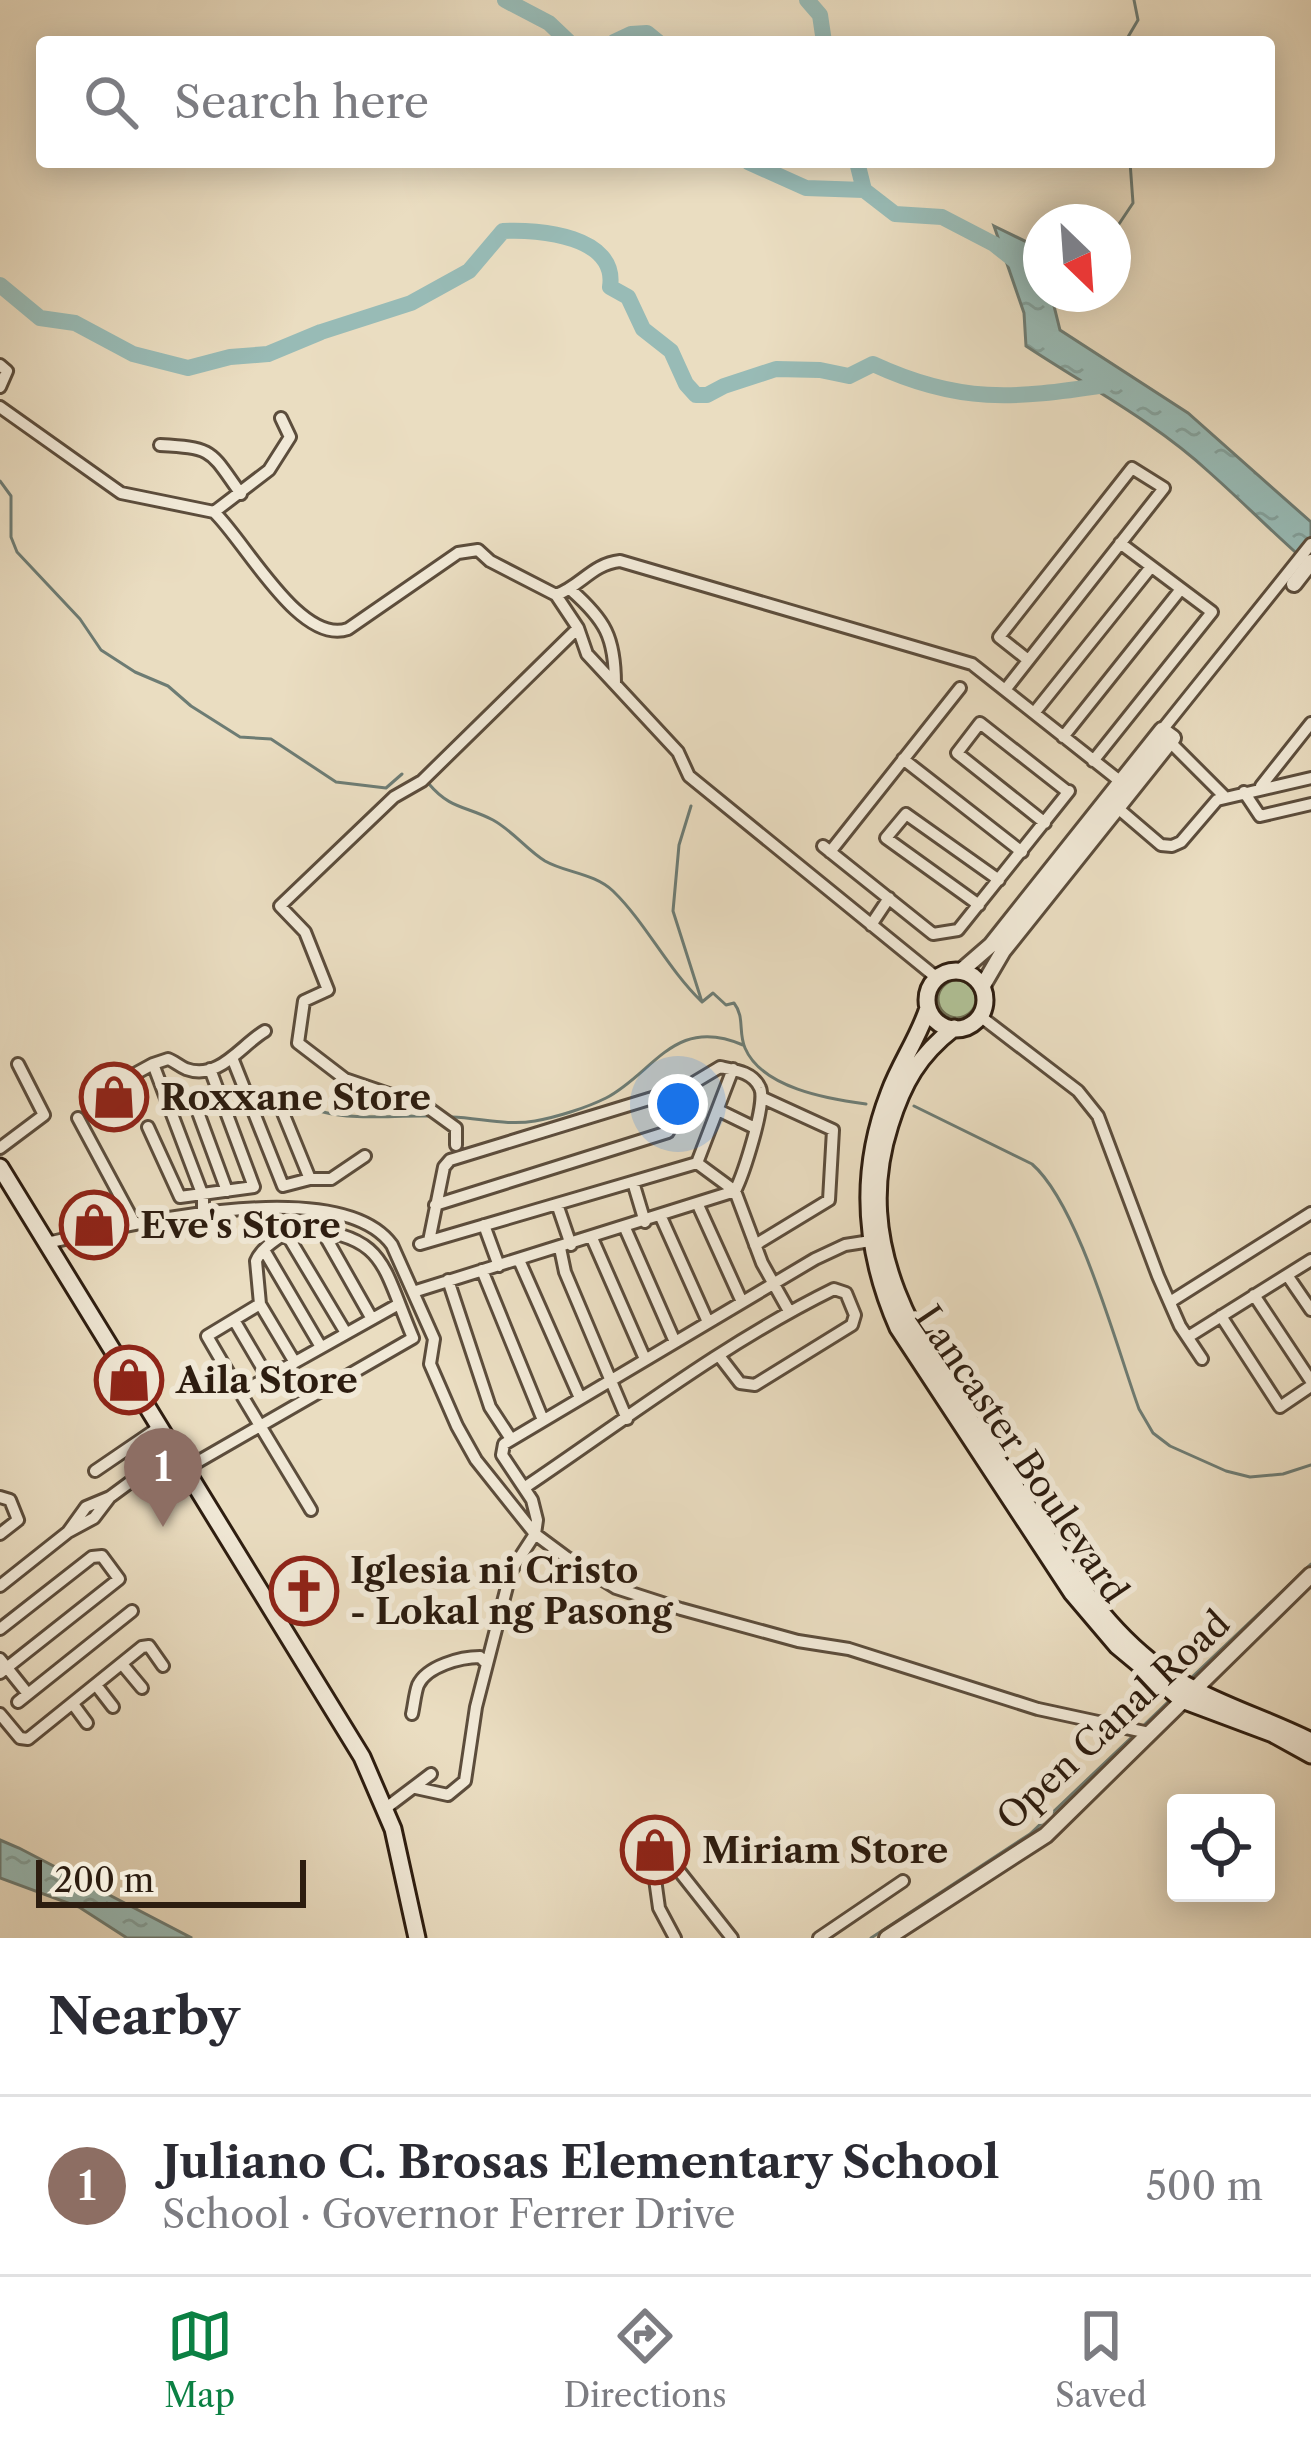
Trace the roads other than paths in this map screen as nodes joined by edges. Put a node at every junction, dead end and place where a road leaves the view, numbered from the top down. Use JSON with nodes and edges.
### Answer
{"nodes":[{"id":1,"x":0,"y":365,"type":"edge"},
{"id":2,"x":0,"y":387,"type":"edge"},
{"id":3,"x":0,"y":407,"type":"edge"},
{"id":4,"x":281,"y":418,"type":"dead end"},
{"id":5,"x":160,"y":445,"type":"dead end"},
{"id":6,"x":241,"y":494,"type":"junction"},
{"id":7,"x":214,"y":512,"type":"junction"},
{"id":8,"x":1120,"y":543,"type":"junction"},
{"id":9,"x":1311,"y":544,"type":"edge"},
{"id":10,"x":1311,"y":562,"type":"edge"},
{"id":11,"x":1151,"y":567,"type":"junction"},
{"id":12,"x":1290,"y":580,"type":"junction"},
{"id":13,"x":1181,"y":589,"type":"junction"},
{"id":14,"x":571,"y":590,"type":"junction"},
{"id":15,"x":556,"y":595,"type":"junction"},
{"id":16,"x":578,"y":628,"type":"junction"},
{"id":17,"x":1028,"y":661,"type":"junction"},
{"id":18,"x":615,"y":684,"type":"junction"},
{"id":19,"x":959,"y":688,"type":"dead end"},
{"id":20,"x":1005,"y":690,"type":"junction"},
{"id":21,"x":1034,"y":713,"type":"junction"},
{"id":22,"x":1311,"y":723,"type":"edge"},
{"id":23,"x":1064,"y":737,"type":"junction"},
{"id":24,"x":1168,"y":737,"type":"junction"},
{"id":25,"x":903,"y":759,"type":"junction"},
{"id":26,"x":1094,"y":761,"type":"junction"},
{"id":27,"x":1310,"y":776,"type":"edge"},
{"id":28,"x":1120,"y":782,"type":"junction"},
{"id":29,"x":1260,"y":788,"type":"junction"},
{"id":30,"x":1244,"y":792,"type":"junction"},
{"id":31,"x":1225,"y":797,"type":"junction"},
{"id":32,"x":1113,"y":804,"type":"junction"},
{"id":33,"x":1311,"y":804,"type":"edge"},
{"id":34,"x":1045,"y":824,"type":"junction"},
{"id":35,"x":1022,"y":852,"type":"junction"},
{"id":36,"x":999,"y":880,"type":"junction"},
{"id":37,"x":890,"y":898,"type":"junction"},
{"id":38,"x":979,"y":905,"type":"junction"},
{"id":39,"x":872,"y":925,"type":"junction"},
{"id":40,"x":961,"y":971,"type":"junction"},
{"id":41,"x":937,"y":978,"type":"junction"},
{"id":42,"x":982,"y":987,"type":"junction"},
{"id":43,"x":928,"y":1008,"type":"junction"},
{"id":44,"x":980,"y":1016,"type":"junction"},
{"id":45,"x":954,"y":1028,"type":"junction"},
{"id":46,"x":265,"y":1031,"type":"dead end"},
{"id":47,"x":233,"y":1060,"type":"junction"},
{"id":48,"x":19,"y":1064,"type":"dead end"},
{"id":49,"x":154,"y":1064,"type":"junction"},
{"id":50,"x":210,"y":1069,"type":"junction"},
{"id":51,"x":733,"y":1070,"type":"junction"},
{"id":52,"x":686,"y":1088,"type":"junction"},
{"id":53,"x":192,"y":1096,"type":"dead end"},
{"id":54,"x":763,"y":1098,"type":"junction"},
{"id":55,"x":279,"y":1102,"type":"dead end"},
{"id":56,"x":718,"y":1110,"type":"junction"},
{"id":57,"x":125,"y":1115,"type":"dead end"},
{"id":58,"x":78,"y":1118,"type":"dead end"},
{"id":59,"x":148,"y":1127,"type":"dead end"},
{"id":60,"x":755,"y":1128,"type":"junction"},
{"id":61,"x":208,"y":1138,"type":"junction"},
{"id":62,"x":456,"y":1145,"type":"dead end"},
{"id":63,"x":184,"y":1147,"type":"junction"},
{"id":64,"x":0,"y":1148,"type":"edge"},
{"id":65,"x":365,"y":1156,"type":"dead end"},
{"id":66,"x":697,"y":1163,"type":"junction"},
{"id":67,"x":0,"y":1167,"type":"edge"},
{"id":68,"x":310,"y":1179,"type":"junction"},
{"id":69,"x":633,"y":1182,"type":"junction"},
{"id":70,"x":5,"y":1186,"type":"edge"},
{"id":71,"x":254,"y":1186,"type":"junction"},
{"id":72,"x":283,"y":1186,"type":"junction"},
{"id":73,"x":227,"y":1191,"type":"junction"},
{"id":74,"x":735,"y":1191,"type":"junction"},
{"id":75,"x":203,"y":1196,"type":"junction"},
{"id":76,"x":556,"y":1204,"type":"junction"},
{"id":77,"x":435,"y":1205,"type":"junction"},
{"id":78,"x":698,"y":1205,"type":"junction"},
{"id":79,"x":1311,"y":1213,"type":"edge"},
{"id":80,"x":203,"y":1214,"type":"junction"},
{"id":81,"x":662,"y":1216,"type":"junction"},
{"id":82,"x":645,"y":1222,"type":"junction"},
{"id":83,"x":135,"y":1224,"type":"junction"},
{"id":84,"x":484,"y":1225,"type":"junction"},
{"id":85,"x":625,"y":1228,"type":"junction"},
{"id":86,"x":321,"y":1229,"type":"junction"},
{"id":87,"x":286,"y":1233,"type":"junction"},
{"id":88,"x":592,"y":1238,"type":"junction"},
{"id":89,"x":876,"y":1240,"type":"junction"},
{"id":90,"x":47,"y":1243,"type":"junction"},
{"id":91,"x":755,"y":1245,"type":"junction"},
{"id":92,"x":566,"y":1246,"type":"junction"},
{"id":93,"x":264,"y":1250,"type":"junction"},
{"id":94,"x":1311,"y":1259,"type":"edge"},
{"id":95,"x":519,"y":1260,"type":"junction"},
{"id":96,"x":499,"y":1266,"type":"junction"},
{"id":97,"x":482,"y":1270,"type":"junction"},
{"id":98,"x":1287,"y":1275,"type":"junction"},
{"id":99,"x":448,"y":1280,"type":"junction"},
{"id":100,"x":773,"y":1283,"type":"junction"},
{"id":101,"x":413,"y":1292,"type":"junction"},
{"id":102,"x":1254,"y":1295,"type":"junction"},
{"id":103,"x":742,"y":1302,"type":"junction"},
{"id":104,"x":1170,"y":1302,"type":"junction"},
{"id":105,"x":260,"y":1304,"type":"junction"},
{"id":106,"x":399,"y":1304,"type":"junction"},
{"id":107,"x":1311,"y":1310,"type":"edge"},
{"id":108,"x":789,"y":1311,"type":"junction"},
{"id":109,"x":1221,"y":1316,"type":"junction"},
{"id":110,"x":372,"y":1319,"type":"junction"},
{"id":111,"x":234,"y":1320,"type":"junction"},
{"id":112,"x":708,"y":1322,"type":"junction"},
{"id":113,"x":346,"y":1333,"type":"junction"},
{"id":114,"x":1188,"y":1337,"type":"junction"},
{"id":115,"x":675,"y":1342,"type":"junction"},
{"id":116,"x":320,"y":1347,"type":"junction"},
{"id":117,"x":720,"y":1357,"type":"junction"},
{"id":118,"x":645,"y":1359,"type":"junction"},
{"id":119,"x":1202,"y":1359,"type":"dead end"},
{"id":120,"x":294,"y":1361,"type":"junction"},
{"id":121,"x":267,"y":1376,"type":"junction"},
{"id":122,"x":611,"y":1379,"type":"junction"},
{"id":123,"x":1311,"y":1383,"type":"edge"},
{"id":124,"x":240,"y":1393,"type":"junction"},
{"id":125,"x":580,"y":1398,"type":"junction"},
{"id":126,"x":627,"y":1419,"type":"junction"},
{"id":127,"x":543,"y":1420,"type":"junction"},
{"id":128,"x":259,"y":1424,"type":"junction"},
{"id":129,"x":161,"y":1426,"type":"junction"},
{"id":130,"x":511,"y":1439,"type":"junction"},
{"id":131,"x":175,"y":1449,"type":"junction"},
{"id":132,"x":187,"y":1468,"type":"junction"},
{"id":133,"x":95,"y":1471,"type":"dead end"},
{"id":134,"x":524,"y":1488,"type":"junction"},
{"id":135,"x":0,"y":1497,"type":"edge"},
{"id":136,"x":311,"y":1510,"type":"dead end"},
{"id":137,"x":0,"y":1534,"type":"edge"},
{"id":138,"x":535,"y":1534,"type":"junction"},
{"id":139,"x":1311,"y":1575,"type":"edge"},
{"id":140,"x":0,"y":1586,"type":"edge"},
{"id":141,"x":132,"y":1611,"type":"dead end"},
{"id":142,"x":0,"y":1629,"type":"edge"},
{"id":143,"x":122,"y":1664,"type":"junction"},
{"id":144,"x":488,"y":1664,"type":"junction"},
{"id":145,"x":2,"y":1666,"type":"edge"},
{"id":146,"x":163,"y":1666,"type":"dead end"},
{"id":147,"x":96,"y":1685,"type":"junction"},
{"id":148,"x":142,"y":1688,"type":"dead end"},
{"id":149,"x":1187,"y":1695,"type":"junction"},
{"id":150,"x":73,"y":1704,"type":"junction"},
{"id":151,"x":113,"y":1706,"type":"dead end"},
{"id":152,"x":0,"y":1714,"type":"edge"},
{"id":153,"x":412,"y":1714,"type":"dead end"},
{"id":154,"x":88,"y":1723,"type":"dead end"},
{"id":155,"x":1149,"y":1733,"type":"junction"},
{"id":156,"x":1311,"y":1741,"type":"edge"},
{"id":157,"x":1311,"y":1755,"type":"edge"},
{"id":158,"x":431,"y":1774,"type":"dead end"},
{"id":159,"x":416,"y":1788,"type":"junction"},
{"id":160,"x":386,"y":1808,"type":"junction"},
{"id":161,"x":903,"y":1881,"type":"dead end"},
{"id":162,"x":417,"y":1938,"type":"edge"},
{"id":163,"x":675,"y":1938,"type":"edge"},
{"id":164,"x":732,"y":1938,"type":"edge"},
{"id":165,"x":819,"y":1938,"type":"edge"},
{"id":166,"x":887,"y":1938,"type":"edge"}],
"edges":[{"from":1,"to":2,"type":"street"},
{"from":3,"to":7,"type":"street"},
{"from":4,"to":6,"type":"street"},
{"from":5,"to":6,"type":"street"},
{"from":6,"to":7,"type":"street"},
{"from":7,"to":15,"type":"street"},
{"from":8,"to":11,"type":"street"},
{"from":8,"to":17,"type":"street"},
{"from":8,"to":17,"type":"street"},
{"from":9,"to":12,"type":"street"},
{"from":10,"to":12,"type":"street"},
{"from":11,"to":13,"type":"street"},
{"from":11,"to":21,"type":"street"},
{"from":12,"to":24,"type":"street"},
{"from":13,"to":23,"type":"street"},
{"from":13,"to":26,"type":"street"},
{"from":14,"to":15,"type":"street"},
{"from":14,"to":18,"type":"street"},
{"from":14,"to":20,"type":"street"},
{"from":15,"to":16,"type":"street"},
{"from":16,"to":18,"type":"street"},
{"from":16,"to":62,"type":"street"},
{"from":17,"to":20,"type":"street"},
{"from":18,"to":39,"type":"street"},
{"from":19,"to":25,"type":"street"},
{"from":20,"to":21,"type":"street"},
{"from":21,"to":23,"type":"street"},
{"from":22,"to":29,"type":"street"},
{"from":23,"to":26,"type":"street"},
{"from":24,"to":28,"type":"street"},
{"from":24,"to":31,"type":"street"},
{"from":24,"to":32,"type":"street"},
{"from":25,"to":35,"type":"street"},
{"from":25,"to":37,"type":"street"},
{"from":26,"to":28,"type":"street"},
{"from":27,"to":29,"type":"street"},
{"from":28,"to":32,"type":"street"},
{"from":29,"to":30,"type":"street"},
{"from":30,"to":31,"type":"street"},
{"from":30,"to":33,"type":"street"},
{"from":31,"to":32,"type":"street"},
{"from":32,"to":40,"type":"street"},
{"from":32,"to":42,"type":"street"},
{"from":34,"to":34,"type":"street"},
{"from":34,"to":35,"type":"street"},
{"from":35,"to":36,"type":"street"},
{"from":36,"to":38,"type":"street"},
{"from":36,"to":38,"type":"street"},
{"from":37,"to":38,"type":"street"},
{"from":37,"to":39,"type":"street"},
{"from":39,"to":41,"type":"street"},
{"from":40,"to":41,"type":"main road"},
{"from":40,"to":42,"type":"main road"},
{"from":41,"to":43,"type":"main road"},
{"from":42,"to":44,"type":"main road"},
{"from":43,"to":45,"type":"main road"},
{"from":43,"to":89,"type":"main road","name":"Lancaster Boulevard"},
{"from":44,"to":45,"type":"main road"},
{"from":44,"to":104,"type":"street"},
{"from":45,"to":89,"type":"main road","name":"Lancaster Boulevard"},
{"from":46,"to":47,"type":"street"},
{"from":47,"to":50,"type":"street"},
{"from":47,"to":72,"type":"street"},
{"from":48,"to":64,"type":"street"},
{"from":49,"to":50,"type":"street"},
{"from":49,"to":57,"type":"street"},
{"from":49,"to":63,"type":"street"},
{"from":50,"to":71,"type":"street"},
{"from":51,"to":52,"type":"street"},
{"from":51,"to":54,"type":"street"},
{"from":51,"to":56,"type":"street"},
{"from":52,"to":77,"type":"street"},
{"from":52,"to":77,"type":"street"},
{"from":53,"to":61,"type":"street"},
{"from":54,"to":60,"type":"street"},
{"from":54,"to":91,"type":"street"},
{"from":55,"to":68,"type":"street"},
{"from":56,"to":60,"type":"street"},
{"from":56,"to":66,"type":"street"},
{"from":58,"to":83,"type":"street"},
{"from":59,"to":75,"type":"street"},
{"from":60,"to":74,"type":"street"},
{"from":61,"to":63,"type":"street"},
{"from":61,"to":73,"type":"street"},
{"from":63,"to":75,"type":"street"},
{"from":65,"to":68,"type":"street"},
{"from":66,"to":69,"type":"street"},
{"from":66,"to":74,"type":"street"},
{"from":67,"to":70,"type":"main road"},
{"from":68,"to":72,"type":"street"},
{"from":69,"to":76,"type":"street"},
{"from":69,"to":82,"type":"street"},
{"from":70,"to":90,"type":"main road"},
{"from":71,"to":72,"type":"street"},
{"from":71,"to":73,"type":"street"},
{"from":73,"to":75,"type":"street"},
{"from":74,"to":78,"type":"street"},
{"from":74,"to":91,"type":"street"},
{"from":75,"to":80,"type":"street"},
{"from":76,"to":84,"type":"street"},
{"from":76,"to":92,"type":"street"},
{"from":77,"to":84,"type":"street"},
{"from":78,"to":81,"type":"street"},
{"from":78,"to":103,"type":"street"},
{"from":79,"to":104,"type":"street"},
{"from":80,"to":83,"type":"street"},
{"from":80,"to":101,"type":"street"},
{"from":81,"to":82,"type":"street"},
{"from":81,"to":112,"type":"street"},
{"from":82,"to":85,"type":"street"},
{"from":83,"to":90,"type":"street"},
{"from":84,"to":96,"type":"street"},
{"from":85,"to":88,"type":"street"},
{"from":85,"to":115,"type":"street"},
{"from":86,"to":87,"type":"street"},
{"from":86,"to":106,"type":"street"},
{"from":86,"to":110,"type":"street"},
{"from":87,"to":93,"type":"street"},
{"from":87,"to":113,"type":"street"},
{"from":88,"to":92,"type":"street"},
{"from":88,"to":118,"type":"street"},
{"from":89,"to":100,"type":"street"},
{"from":89,"to":149,"type":"main road","name":"Lancaster Boulevard"},
{"from":90,"to":129,"type":"main road"},
{"from":91,"to":100,"type":"street"},
{"from":92,"to":95,"type":"street"},
{"from":92,"to":122,"type":"street"},
{"from":93,"to":105,"type":"street"},
{"from":93,"to":116,"type":"street"},
{"from":94,"to":98,"type":"street"},
{"from":95,"to":96,"type":"street"},
{"from":95,"to":125,"type":"street"},
{"from":96,"to":97,"type":"street"},
{"from":97,"to":99,"type":"street"},
{"from":97,"to":127,"type":"street"},
{"from":98,"to":102,"type":"street"},
{"from":98,"to":107,"type":"street"},
{"from":99,"to":101,"type":"street"},
{"from":99,"to":130,"type":"street"},
{"from":100,"to":103,"type":"street"},
{"from":100,"to":108,"type":"street"},
{"from":101,"to":138,"type":"street"},
{"from":102,"to":109,"type":"street"},
{"from":102,"to":123,"type":"street"},
{"from":103,"to":112,"type":"street"},
{"from":104,"to":114,"type":"street"},
{"from":105,"to":111,"type":"street"},
{"from":105,"to":120,"type":"street"},
{"from":106,"to":110,"type":"street"},
{"from":106,"to":128,"type":"street"},
{"from":108,"to":117,"type":"street"},
{"from":108,"to":117,"type":"street"},
{"from":109,"to":114,"type":"street"},
{"from":109,"to":123,"type":"street"},
{"from":110,"to":113,"type":"street"},
{"from":111,"to":121,"type":"street"},
{"from":111,"to":124,"type":"street"},
{"from":112,"to":115,"type":"street"},
{"from":113,"to":116,"type":"street"},
{"from":114,"to":119,"type":"street"},
{"from":115,"to":118,"type":"street"},
{"from":116,"to":120,"type":"street"},
{"from":117,"to":126,"type":"street"},
{"from":118,"to":122,"type":"street"},
{"from":120,"to":121,"type":"street"},
{"from":121,"to":124,"type":"street"},
{"from":122,"to":125,"type":"street"},
{"from":122,"to":126,"type":"street"},
{"from":124,"to":128,"type":"street"},
{"from":125,"to":127,"type":"street"},
{"from":126,"to":134,"type":"street"},
{"from":127,"to":130,"type":"street"},
{"from":128,"to":132,"type":"street"},
{"from":128,"to":136,"type":"street"},
{"from":129,"to":131,"type":"main road"},
{"from":129,"to":133,"type":"street"},
{"from":130,"to":134,"type":"street"},
{"from":131,"to":132,"type":"main road"},
{"from":131,"to":140,"type":"street"},
{"from":132,"to":160,"type":"main road"},
{"from":134,"to":138,"type":"street"},
{"from":135,"to":137,"type":"street"},
{"from":138,"to":144,"type":"street"},
{"from":138,"to":155,"type":"street"},
{"from":139,"to":149,"type":"street","name":"Open Canal Road"},
{"from":141,"to":145,"type":"street"},
{"from":142,"to":145,"type":"street"},
{"from":143,"to":146,"type":"street"},
{"from":143,"to":147,"type":"street"},
{"from":143,"to":148,"type":"street"},
{"from":144,"to":153,"type":"street"},
{"from":144,"to":159,"type":"street"},
{"from":147,"to":150,"type":"street"},
{"from":147,"to":151,"type":"street"},
{"from":149,"to":155,"type":"street","name":"Open Canal Road"},
{"from":149,"to":156,"type":"main road","name":"Lancaster Boulevard"},
{"from":149,"to":157,"type":"main road","name":"Lancaster Boulevard"},
{"from":150,"to":152,"type":"street"},
{"from":150,"to":154,"type":"street"},
{"from":155,"to":166,"type":"street","name":"Open Canal Road"},
{"from":158,"to":159,"type":"street"},
{"from":159,"to":160,"type":"street"},
{"from":160,"to":162,"type":"main road"},
{"from":161,"to":165,"type":"street"},
{"from":163,"to":164,"type":"street"}]}
